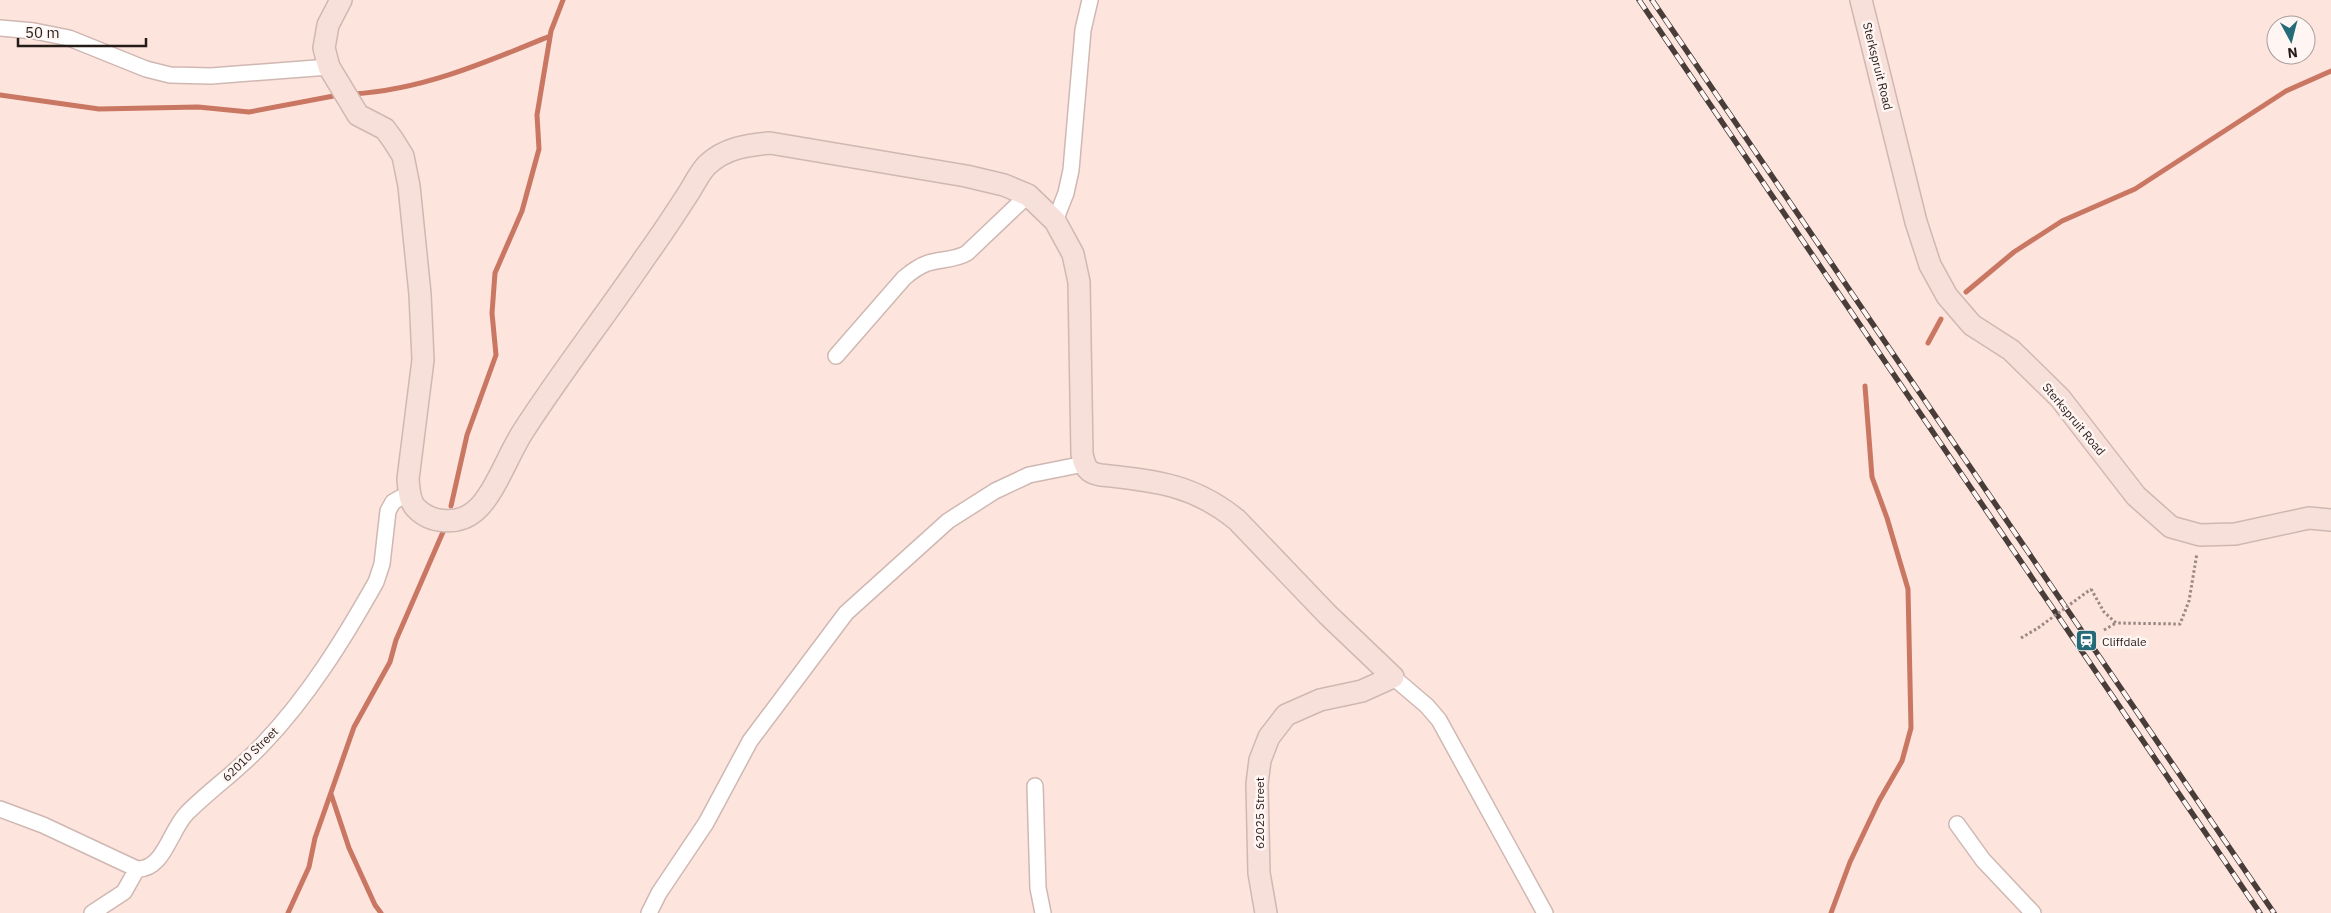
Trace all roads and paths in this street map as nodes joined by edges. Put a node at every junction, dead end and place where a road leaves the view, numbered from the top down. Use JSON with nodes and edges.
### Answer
{"nodes":[{"id":1,"x":341,"y":0,"type":"edge"},
{"id":2,"x":1090,"y":0,"type":"edge"},
{"id":3,"x":1861,"y":0,"type":"edge"},
{"id":4,"x":0,"y":28,"type":"edge"},
{"id":5,"x":329,"y":67,"type":"junction"},
{"id":6,"x":1028,"y":195,"type":"junction"},
{"id":7,"x":1055,"y":221,"type":"junction"},
{"id":8,"x":836,"y":356,"type":"dead end"},
{"id":9,"x":1084,"y":464,"type":"junction"},
{"id":10,"x":410,"y":497,"type":"junction"},
{"id":11,"x":2331,"y":520,"type":"edge"},
{"id":12,"x":2200,"y":535,"type":"junction"},
{"id":13,"x":2116,"y":622,"type":"junction"},
{"id":14,"x":2104,"y":630,"type":"dead end"},
{"id":15,"x":2021,"y":638,"type":"dead end"},
{"id":16,"x":1393,"y":677,"type":"junction"},
{"id":17,"x":1035,"y":786,"type":"dead end"},
{"id":18,"x":0,"y":809,"type":"edge"},
{"id":19,"x":1957,"y":824,"type":"dead end"},
{"id":20,"x":137,"y":869,"type":"junction"},
{"id":21,"x":92,"y":913,"type":"edge"},
{"id":22,"x":649,"y":913,"type":"edge"},
{"id":23,"x":1043,"y":913,"type":"edge"},
{"id":24,"x":1266,"y":913,"type":"edge"},
{"id":25,"x":1545,"y":913,"type":"edge"},
{"id":26,"x":2033,"y":913,"type":"edge"}],
"edges":[{"from":1,"to":5,"type":"street"},
{"from":2,"to":7,"type":"street"},
{"from":3,"to":12,"type":"street","name":"Sterkspruit Road"},
{"from":4,"to":5,"type":"street"},
{"from":5,"to":10,"type":"street"},
{"from":6,"to":7,"type":"street"},
{"from":6,"to":8,"type":"street"},
{"from":6,"to":10,"type":"street"},
{"from":7,"to":9,"type":"street"},
{"from":9,"to":16,"type":"street"},
{"from":9,"to":22,"type":"street"},
{"from":10,"to":20,"type":"street","name":"62010 Street"},
{"from":11,"to":12,"type":"street","name":"Sterkspruit Road"},
{"from":12,"to":13,"type":"path"},
{"from":13,"to":14,"type":"path"},
{"from":13,"to":15,"type":"path","bridge":true},
{"from":16,"to":24,"type":"street","name":"62025 Street"},
{"from":16,"to":25,"type":"street"},
{"from":17,"to":23,"type":"street"},
{"from":18,"to":20,"type":"street"},
{"from":19,"to":26,"type":"street"},
{"from":20,"to":21,"type":"street"}]}
